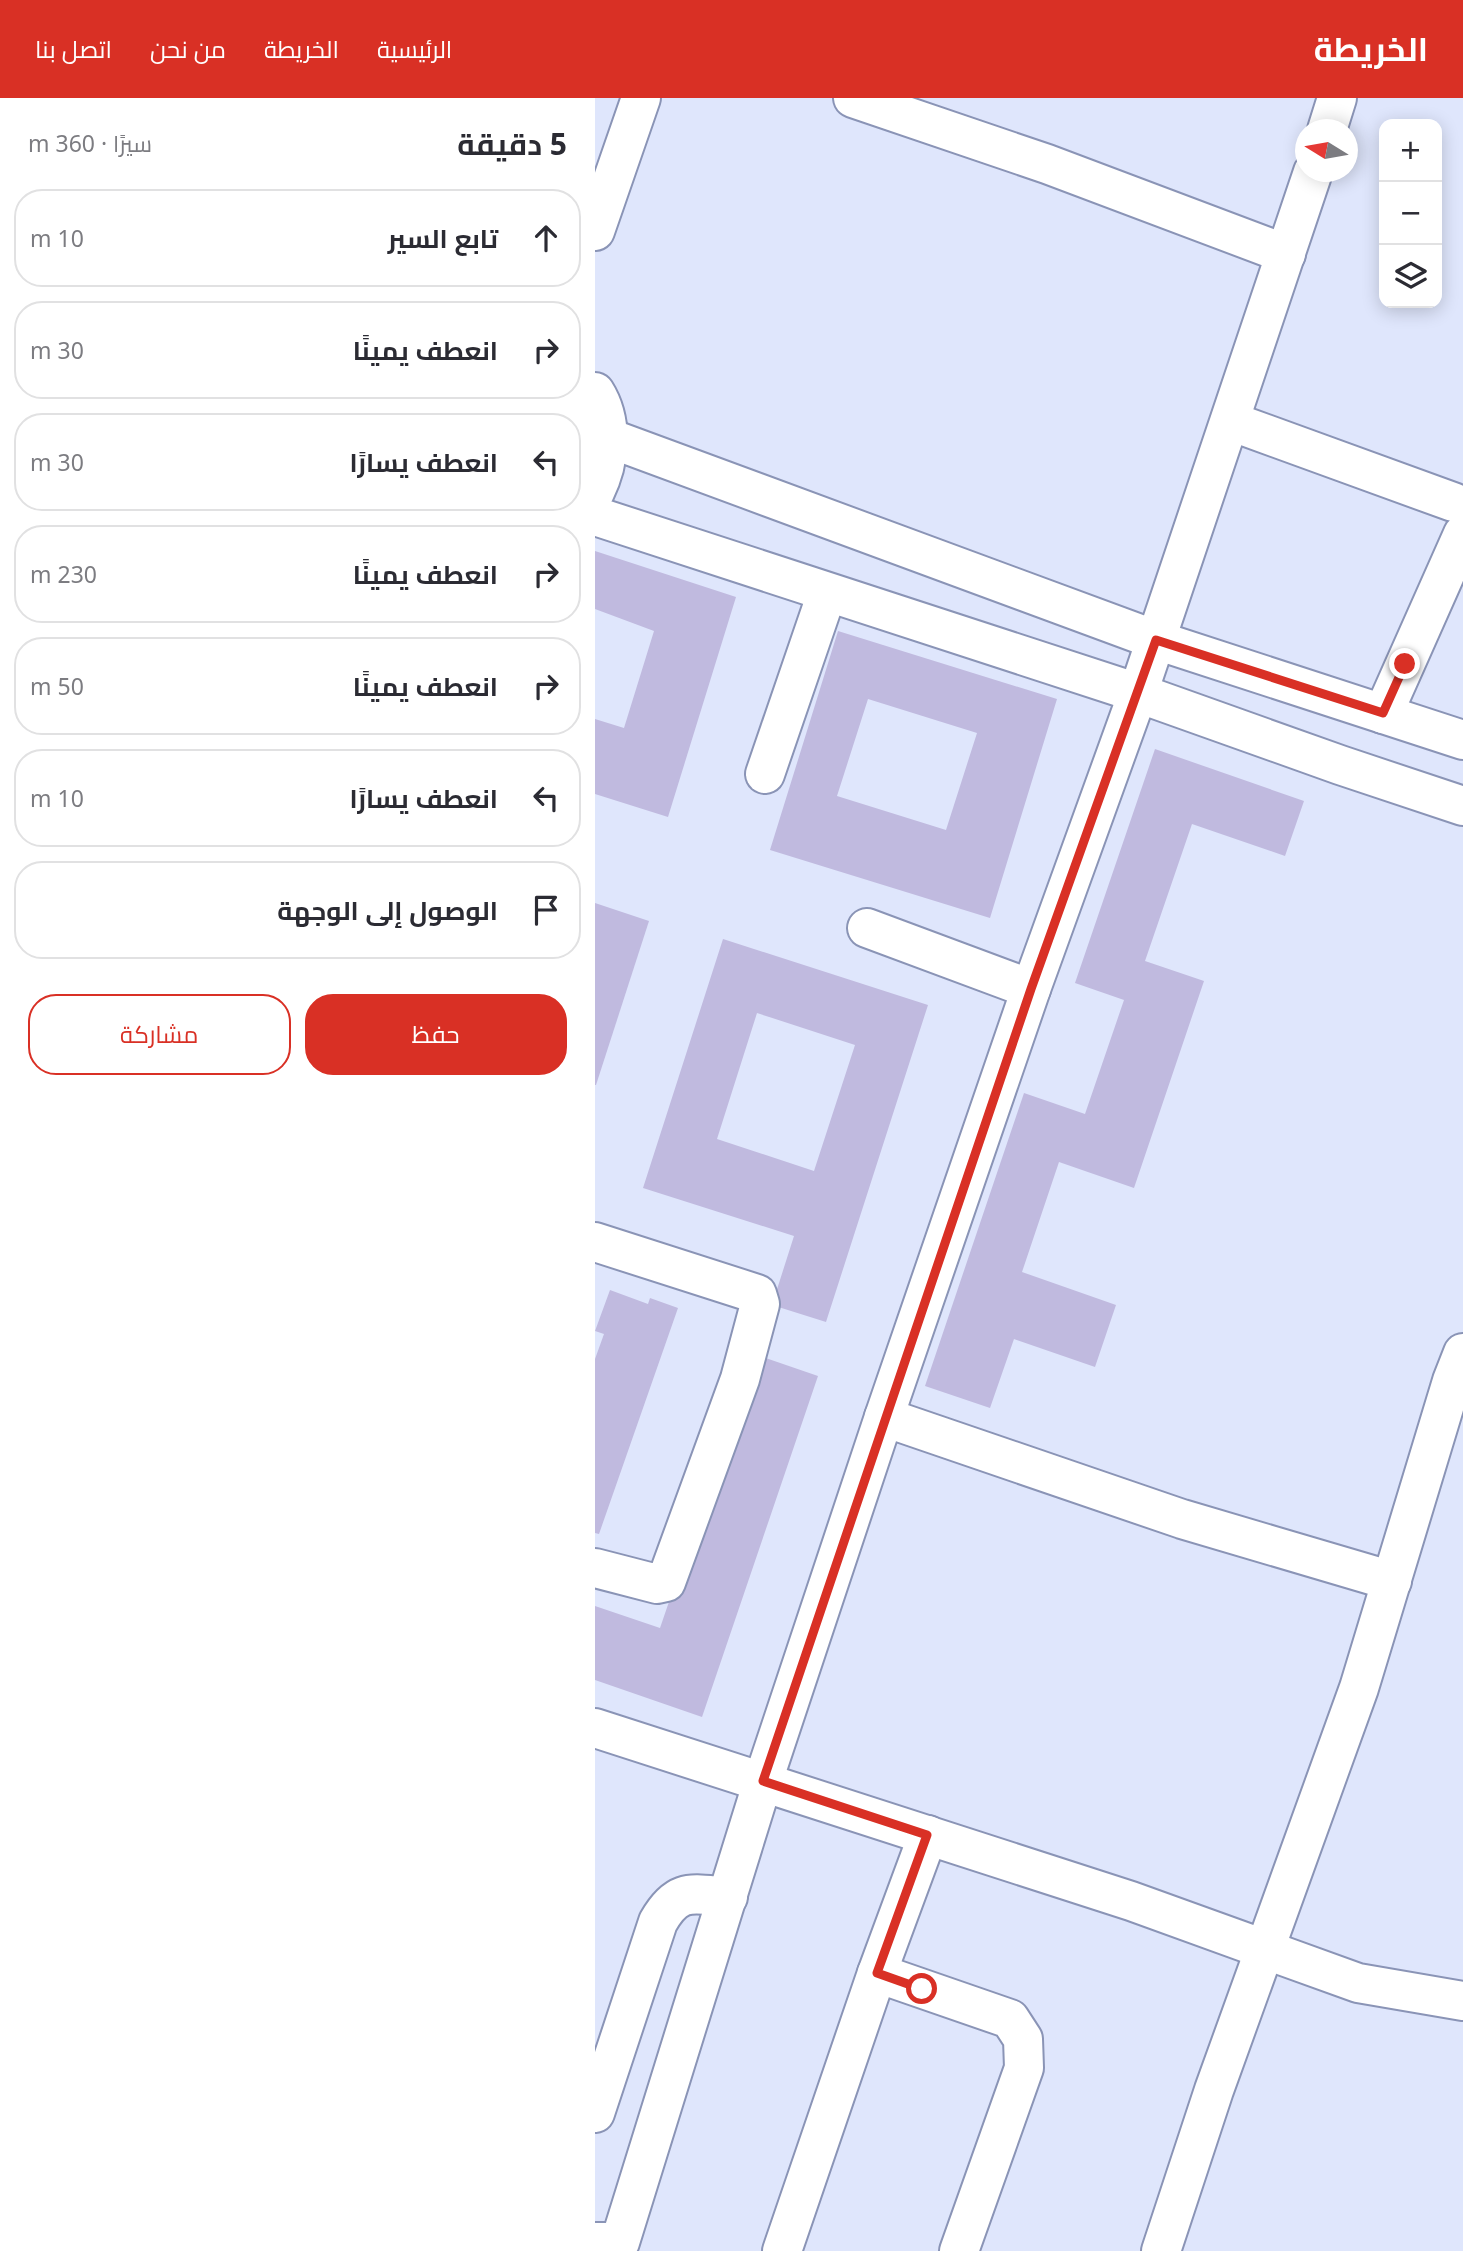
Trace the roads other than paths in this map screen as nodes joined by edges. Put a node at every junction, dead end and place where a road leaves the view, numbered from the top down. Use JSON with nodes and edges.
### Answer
{"nodes":[{"id":1,"x":641,"y":98,"type":"edge"},
{"id":2,"x":853,"y":98,"type":"edge"},
{"id":3,"x":1337,"y":98,"type":"edge"},
{"id":4,"x":1330,"y":119,"type":"edge"},
{"id":5,"x":1310,"y":182,"type":"edge"},
{"id":6,"x":595,"y":232,"type":"edge"},
{"id":7,"x":1286,"y":254,"type":"junction"},
{"id":8,"x":595,"y":392,"type":"edge"},
{"id":9,"x":1230,"y":422,"type":"junction"},
{"id":10,"x":608,"y":438,"type":"junction"},
{"id":11,"x":595,"y":492,"type":"edge"},
{"id":12,"x":595,"y":516,"type":"edge"},
{"id":13,"x":1457,"y":542,"type":"edge"},
{"id":14,"x":827,"y":593,"type":"junction"},
{"id":15,"x":1156,"y":640,"type":"junction"},
{"id":16,"x":1138,"y":694,"type":"junction"},
{"id":17,"x":1383,"y":713,"type":"junction"},
{"id":18,"x":1463,"y":740,"type":"edge"},
{"id":19,"x":765,"y":774,"type":"dead end"},
{"id":20,"x":1463,"y":806,"type":"edge"},
{"id":21,"x":867,"y":928,"type":"dead end"},
{"id":22,"x":1031,"y":989,"type":"junction"},
{"id":23,"x":595,"y":1242,"type":"edge"},
{"id":24,"x":1463,"y":1353,"type":"edge"},
{"id":25,"x":884,"y":1417,"type":"junction"},
{"id":26,"x":595,"y":1568,"type":"edge"},
{"id":27,"x":1392,"y":1581,"type":"junction"},
{"id":28,"x":595,"y":1728,"type":"edge"},
{"id":29,"x":763,"y":1781,"type":"junction"},
{"id":30,"x":927,"y":1835,"type":"junction"},
{"id":31,"x":728,"y":1897,"type":"junction"},
{"id":32,"x":1267,"y":1948,"type":"junction"},
{"id":33,"x":877,"y":1973,"type":"junction"},
{"id":34,"x":1463,"y":2001,"type":"edge"},
{"id":35,"x":595,"y":2113,"type":"edge"},
{"id":36,"x":611,"y":2245,"type":"edge"},
{"id":37,"x":782,"y":2251,"type":"edge"},
{"id":38,"x":959,"y":2251,"type":"edge"},
{"id":39,"x":1161,"y":2251,"type":"edge"}],
"edges":[{"from":1,"to":6,"type":"street"},
{"from":2,"to":7,"type":"street"},
{"from":3,"to":4,"type":"street"},
{"from":5,"to":7,"type":"street"},
{"from":7,"to":9,"type":"street"},
{"from":8,"to":10,"type":"street"},
{"from":9,"to":13,"type":"street"},
{"from":9,"to":15,"type":"street"},
{"from":10,"to":11,"type":"street"},
{"from":10,"to":15,"type":"street"},
{"from":12,"to":14,"type":"street"},
{"from":13,"to":17,"type":"street"},
{"from":14,"to":16,"type":"street"},
{"from":14,"to":19,"type":"street"},
{"from":15,"to":16,"type":"street"},
{"from":15,"to":17,"type":"street"},
{"from":16,"to":20,"type":"street"},
{"from":16,"to":22,"type":"street"},
{"from":17,"to":18,"type":"street"},
{"from":21,"to":22,"type":"street"},
{"from":22,"to":25,"type":"street"},
{"from":23,"to":26,"type":"street"},
{"from":24,"to":27,"type":"street"},
{"from":25,"to":27,"type":"street"},
{"from":25,"to":29,"type":"street"},
{"from":27,"to":32,"type":"street"},
{"from":28,"to":29,"type":"street"},
{"from":29,"to":30,"type":"street"},
{"from":29,"to":31,"type":"street"},
{"from":30,"to":32,"type":"street"},
{"from":30,"to":33,"type":"street"},
{"from":31,"to":35,"type":"street"},
{"from":31,"to":36,"type":"street"},
{"from":32,"to":34,"type":"street"},
{"from":32,"to":39,"type":"street"},
{"from":33,"to":37,"type":"street"},
{"from":33,"to":38,"type":"street"}]}
